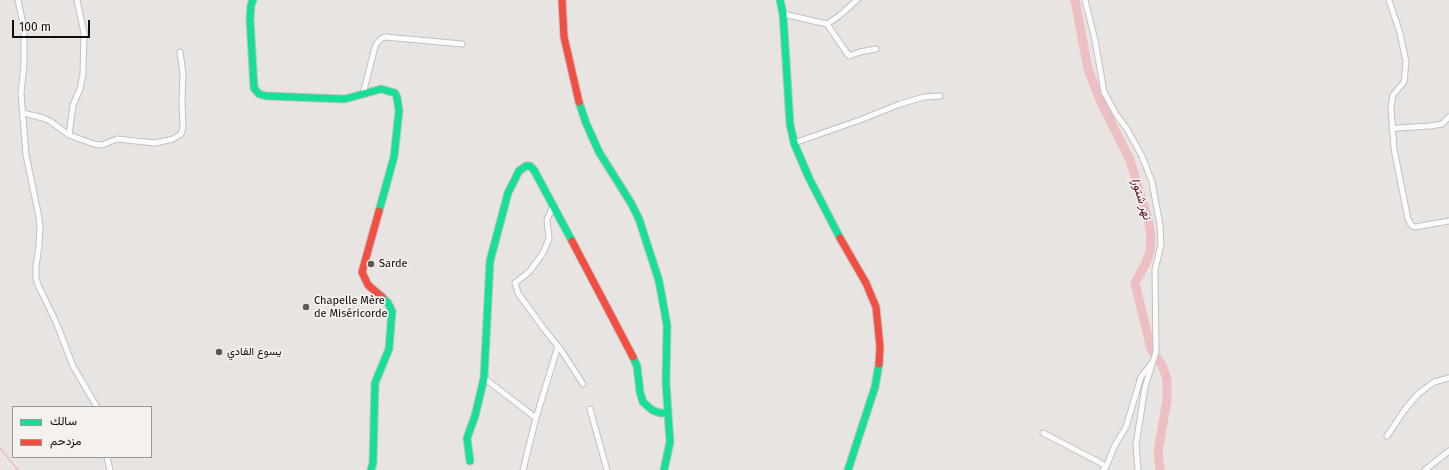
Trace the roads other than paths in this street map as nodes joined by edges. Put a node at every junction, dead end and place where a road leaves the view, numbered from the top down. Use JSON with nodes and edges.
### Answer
{"nodes":[{"id":1,"x":18,"y":0,"type":"edge"},
{"id":2,"x":77,"y":0,"type":"edge"},
{"id":3,"x":253,"y":0,"type":"edge"},
{"id":4,"x":562,"y":0,"type":"edge"},
{"id":5,"x":780,"y":0,"type":"edge"},
{"id":6,"x":857,"y":0,"type":"edge"},
{"id":7,"x":1085,"y":0,"type":"edge"},
{"id":8,"x":1390,"y":0,"type":"edge"},
{"id":9,"x":783,"y":14,"type":"junction"},
{"id":10,"x":827,"y":24,"type":"junction"},
{"id":11,"x":462,"y":44,"type":"dead end"},
{"id":12,"x":876,"y":49,"type":"dead end"},
{"id":13,"x":180,"y":52,"type":"dead end"},
{"id":14,"x":363,"y":94,"type":"junction"},
{"id":15,"x":940,"y":96,"type":"dead end"},
{"id":16,"x":23,"y":113,"type":"junction"},
{"id":17,"x":1449,"y":117,"type":"edge"},
{"id":18,"x":1392,"y":130,"type":"junction"},
{"id":19,"x":68,"y":135,"type":"junction"},
{"id":20,"x":794,"y":143,"type":"junction"},
{"id":21,"x":553,"y":206,"type":"junction"},
{"id":22,"x":1449,"y":221,"type":"edge"},
{"id":23,"x":558,"y":346,"type":"junction"},
{"id":24,"x":1154,"y":360,"type":"junction"},
{"id":25,"x":484,"y":378,"type":"junction"},
{"id":26,"x":1449,"y":378,"type":"edge"},
{"id":27,"x":583,"y":384,"type":"dead end"},
{"id":28,"x":95,"y":406,"type":"edge"},
{"id":29,"x":590,"y":409,"type":"dead end"},
{"id":30,"x":668,"y":413,"type":"junction"},
{"id":31,"x":536,"y":418,"type":"junction"},
{"id":32,"x":1043,"y":433,"type":"dead end"},
{"id":33,"x":1387,"y":436,"type":"dead end"},
{"id":34,"x":1449,"y":451,"type":"edge"},
{"id":35,"x":107,"y":458,"type":"edge"},
{"id":36,"x":470,"y":461,"type":"dead end"},
{"id":37,"x":848,"y":469,"type":"edge"},
{"id":38,"x":1105,"y":469,"type":"edge"},
{"id":39,"x":110,"y":470,"type":"edge"},
{"id":40,"x":371,"y":470,"type":"edge"},
{"id":41,"x":523,"y":470,"type":"edge"},
{"id":42,"x":606,"y":470,"type":"edge"},
{"id":43,"x":664,"y":470,"type":"edge"},
{"id":44,"x":1138,"y":470,"type":"edge"},
{"id":45,"x":1425,"y":470,"type":"edge"}],
"edges":[{"from":1,"to":16,"type":"street"},
{"from":2,"to":19,"type":"street"},
{"from":3,"to":14,"type":"street"},
{"from":4,"to":30,"type":"street"},
{"from":5,"to":9,"type":"street"},
{"from":6,"to":10,"type":"street"},
{"from":7,"to":24,"type":"street"},
{"from":8,"to":18,"type":"street"},
{"from":9,"to":10,"type":"street"},
{"from":9,"to":20,"type":"street"},
{"from":10,"to":12,"type":"street"},
{"from":11,"to":14,"type":"street"},
{"from":13,"to":19,"type":"street"},
{"from":14,"to":40,"type":"street"},
{"from":15,"to":20,"type":"street"},
{"from":16,"to":19,"type":"street"},
{"from":16,"to":28,"type":"street"},
{"from":17,"to":18,"type":"street"},
{"from":18,"to":22,"type":"street"},
{"from":20,"to":37,"type":"street"},
{"from":21,"to":23,"type":"street"},
{"from":21,"to":25,"type":"street"},
{"from":21,"to":30,"type":"street"},
{"from":23,"to":27,"type":"street"},
{"from":23,"to":31,"type":"street"},
{"from":24,"to":38,"type":"street"},
{"from":24,"to":44,"type":"street"},
{"from":25,"to":31,"type":"street"},
{"from":25,"to":36,"type":"street"},
{"from":26,"to":33,"type":"street"},
{"from":29,"to":42,"type":"street"},
{"from":30,"to":43,"type":"street"},
{"from":31,"to":41,"type":"street"},
{"from":32,"to":38,"type":"street"},
{"from":34,"to":45,"type":"street"},
{"from":35,"to":39,"type":"street"}]}
